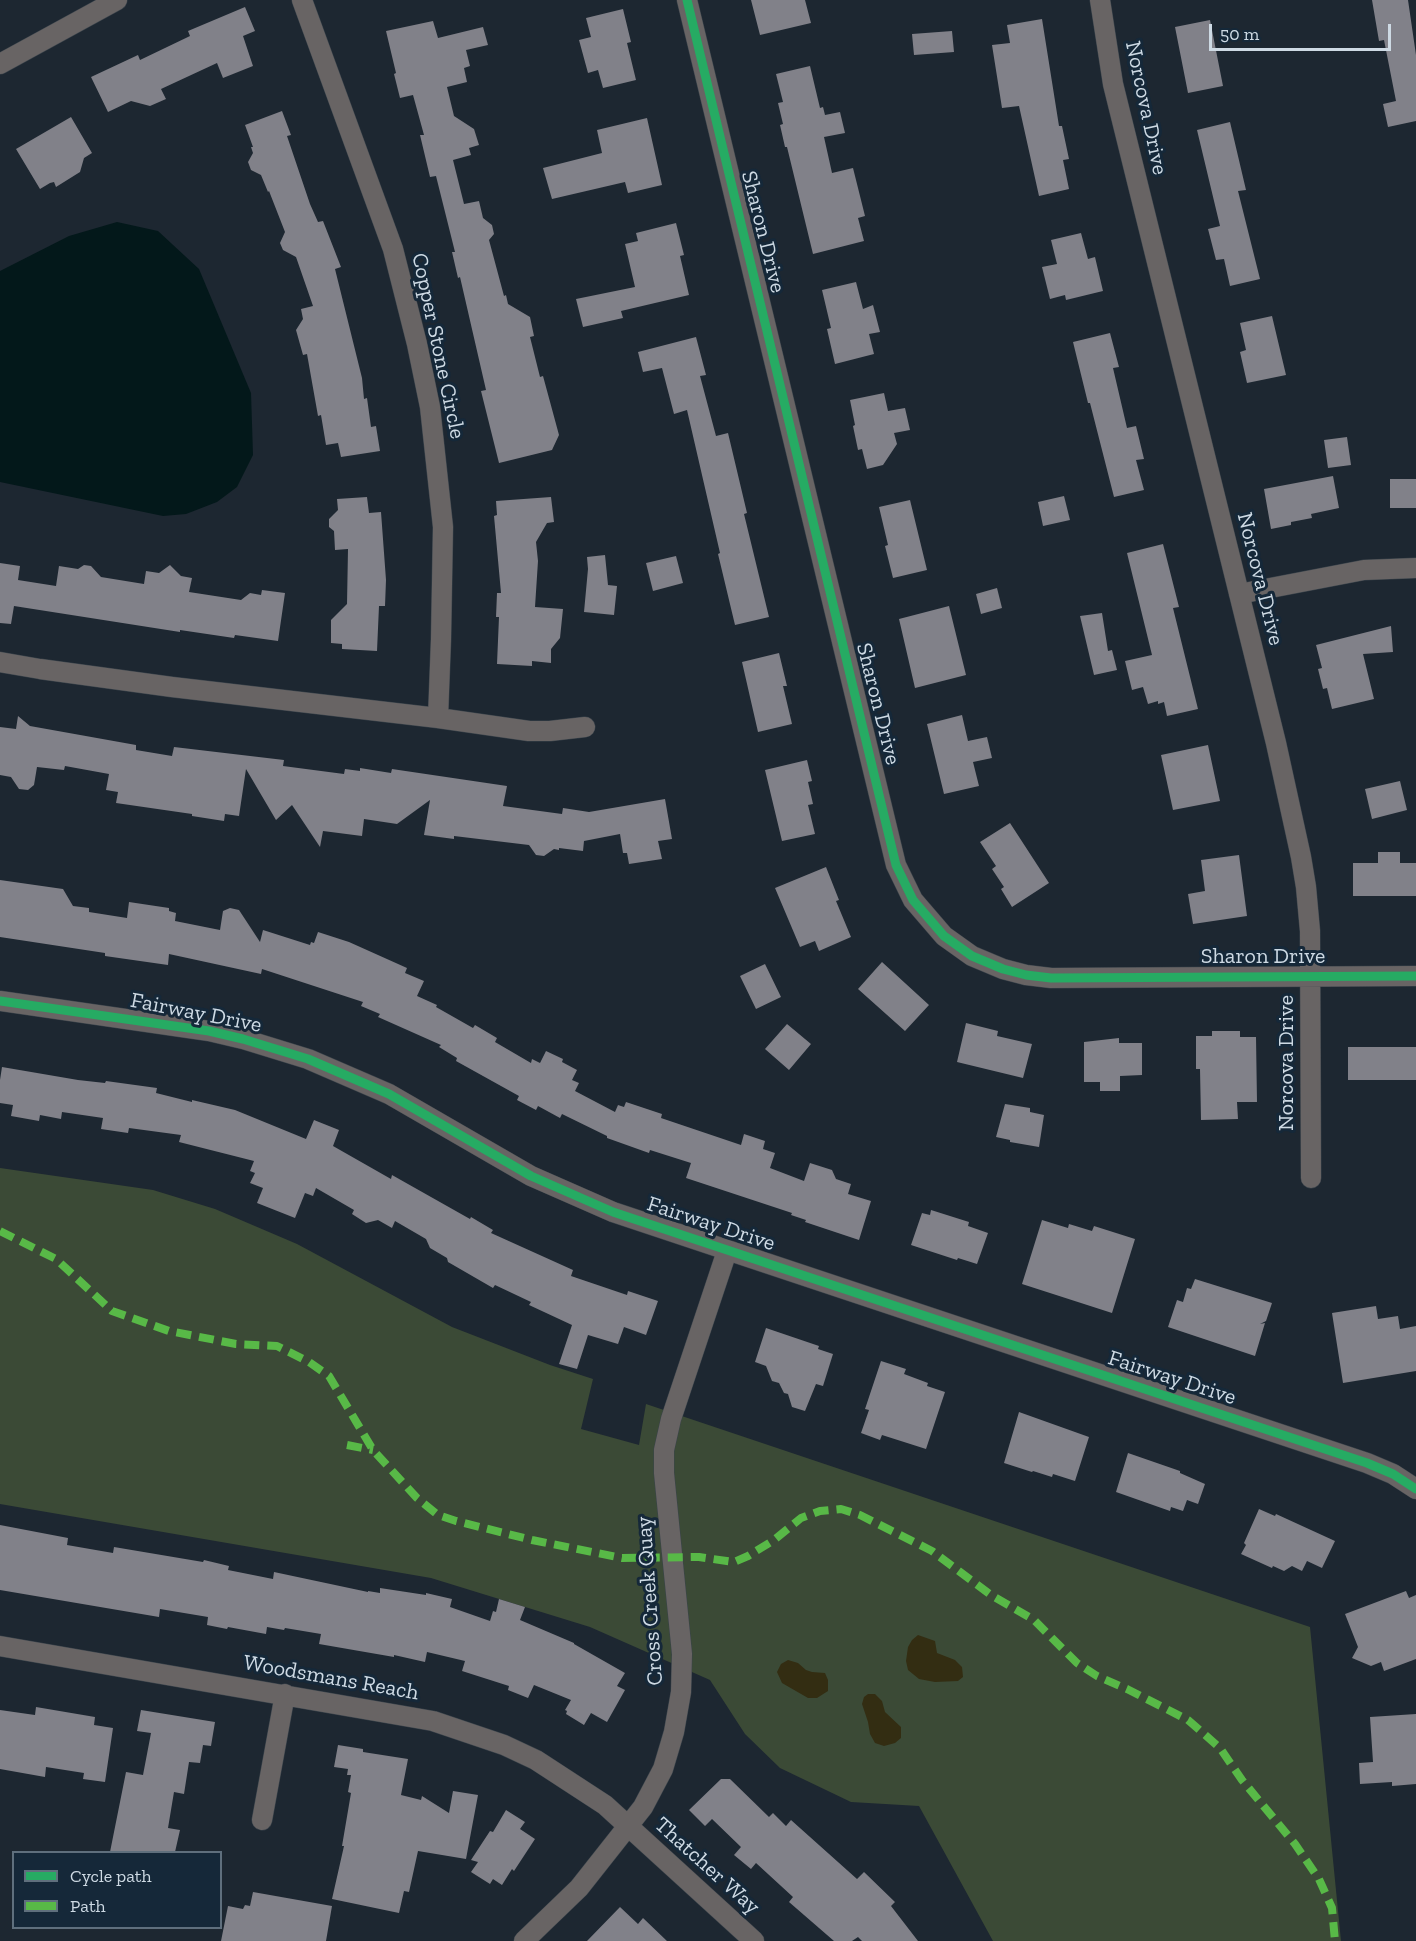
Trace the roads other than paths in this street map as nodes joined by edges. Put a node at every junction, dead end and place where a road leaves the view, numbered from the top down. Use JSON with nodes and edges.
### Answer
{"nodes":[{"id":1,"x":117,"y":0,"type":"edge"},
{"id":2,"x":302,"y":0,"type":"edge"},
{"id":3,"x":687,"y":0,"type":"edge"},
{"id":4,"x":1100,"y":0,"type":"edge"},
{"id":5,"x":0,"y":64,"type":"edge"},
{"id":6,"x":1416,"y":568,"type":"edge"},
{"id":7,"x":1239,"y":594,"type":"junction"},
{"id":8,"x":0,"y":662,"type":"edge"},
{"id":9,"x":438,"y":718,"type":"junction"},
{"id":10,"x":585,"y":727,"type":"dead end"},
{"id":11,"x":1310,"y":976,"type":"junction"},
{"id":12,"x":1416,"y":976,"type":"edge"},
{"id":13,"x":0,"y":1000,"type":"edge"},
{"id":14,"x":1311,"y":1178,"type":"dead end"},
{"id":15,"x":727,"y":1251,"type":"junction"},
{"id":16,"x":1416,"y":1489,"type":"edge"},
{"id":17,"x":0,"y":1646,"type":"edge"},
{"id":18,"x":285,"y":1694,"type":"junction"},
{"id":19,"x":262,"y":1820,"type":"dead end"},
{"id":20,"x":628,"y":1827,"type":"junction"},
{"id":21,"x":524,"y":1941,"type":"edge"},
{"id":22,"x":754,"y":1941,"type":"edge"}],
"edges":[{"from":1,"to":5,"type":"street"},
{"from":2,"to":9,"type":"street","name":"Copper Stone Circle"},
{"from":3,"to":11,"type":"street","name":"Sharon Drive"},
{"from":4,"to":7,"type":"street","name":"Norcova Drive"},
{"from":6,"to":7,"type":"street"},
{"from":7,"to":11,"type":"street","name":"Norcova Drive"},
{"from":8,"to":9,"type":"street"},
{"from":9,"to":10,"type":"street"},
{"from":11,"to":12,"type":"street","name":"Sharon Drive"},
{"from":11,"to":14,"type":"street","name":"Norcova Drive"},
{"from":13,"to":15,"type":"street","name":"Fairway Drive"},
{"from":15,"to":16,"type":"street","name":"Fairway Drive"},
{"from":15,"to":20,"type":"street","name":"Cross Creek Quay"},
{"from":17,"to":18,"type":"street","name":"Woodsmans Reach"},
{"from":18,"to":19,"type":"street"},
{"from":18,"to":20,"type":"street","name":"Woodsmans Reach"},
{"from":20,"to":21,"type":"street","name":"Cross Creek Quay"},
{"from":20,"to":22,"type":"street","name":"Thatcher Way"}]}
